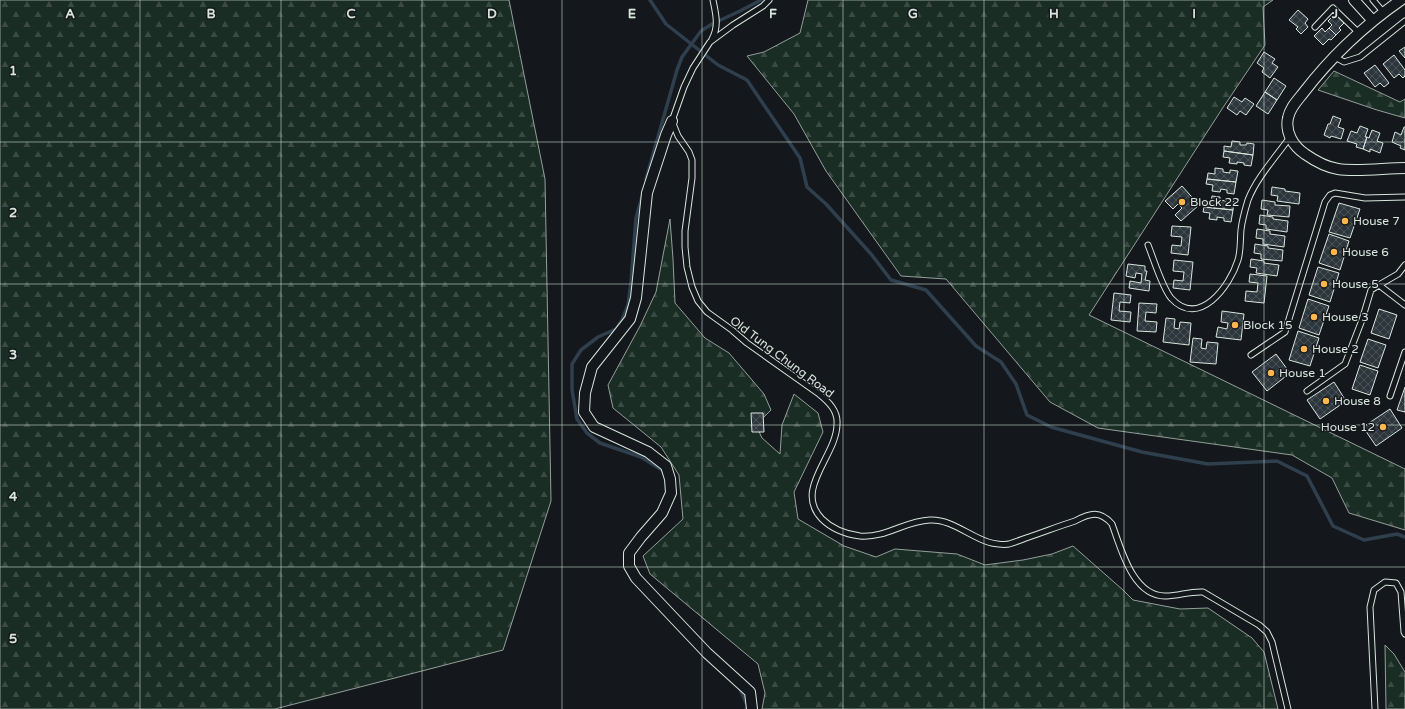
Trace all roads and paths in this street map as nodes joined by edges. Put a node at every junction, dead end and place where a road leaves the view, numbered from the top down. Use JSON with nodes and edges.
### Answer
{"nodes":[{"id":1,"x":713,"y":0,"type":"edge"},
{"id":2,"x":769,"y":0,"type":"edge"},
{"id":3,"x":1354,"y":0,"type":"edge"},
{"id":4,"x":1373,"y":0,"type":"edge"},
{"id":5,"x":1401,"y":0,"type":"edge"},
{"id":6,"x":1384,"y":13,"type":"junction"},
{"id":7,"x":1373,"y":21,"type":"junction"},
{"id":8,"x":1405,"y":21,"type":"edge"},
{"id":9,"x":1315,"y":27,"type":"dead end"},
{"id":10,"x":1359,"y":33,"type":"junction"},
{"id":11,"x":709,"y":44,"type":"junction"},
{"id":12,"x":1335,"y":57,"type":"junction"},
{"id":13,"x":672,"y":121,"type":"junction"},
{"id":14,"x":1290,"y":137,"type":"junction"},
{"id":15,"x":1405,"y":168,"type":"edge"},
{"id":16,"x":1405,"y":197,"type":"edge"},
{"id":17,"x":1148,"y":245,"type":"dead end"},
{"id":18,"x":1405,"y":265,"type":"edge"},
{"id":19,"x":1379,"y":285,"type":"junction"},
{"id":20,"x":1405,"y":305,"type":"edge"},
{"id":21,"x":1405,"y":352,"type":"edge"},
{"id":22,"x":1251,"y":355,"type":"dead end"},
{"id":23,"x":1307,"y":391,"type":"dead end"},
{"id":24,"x":1390,"y":396,"type":"dead end"},
{"id":25,"x":1405,"y":634,"type":"edge"},
{"id":26,"x":752,"y":709,"type":"edge"},
{"id":27,"x":1288,"y":709,"type":"edge"},
{"id":28,"x":1375,"y":709,"type":"edge"}],
"edges":[{"from":1,"to":11,"type":"lane"},
{"from":2,"to":11,"type":"lane"},
{"from":3,"to":7,"type":"street"},
{"from":4,"to":6,"type":"lane"},
{"from":5,"to":6,"type":"street"},
{"from":6,"to":7,"type":"street"},
{"from":7,"to":10,"type":"street"},
{"from":8,"to":12,"type":"lane"},
{"from":9,"to":10,"type":"lane"},
{"from":10,"to":12,"type":"street"},
{"from":11,"to":13,"type":"lane"},
{"from":12,"to":14,"type":"street"},
{"from":13,"to":26,"type":"street"},
{"from":13,"to":27,"type":"lane","name":"Old Tung Chung Road"},
{"from":14,"to":15,"type":"street"},
{"from":14,"to":17,"type":"lane"},
{"from":16,"to":22,"type":"lane"},
{"from":18,"to":19,"type":"lane"},
{"from":19,"to":20,"type":"lane"},
{"from":19,"to":23,"type":"lane"},
{"from":21,"to":24,"type":"lane"},
{"from":25,"to":28,"type":"lane"}]}
